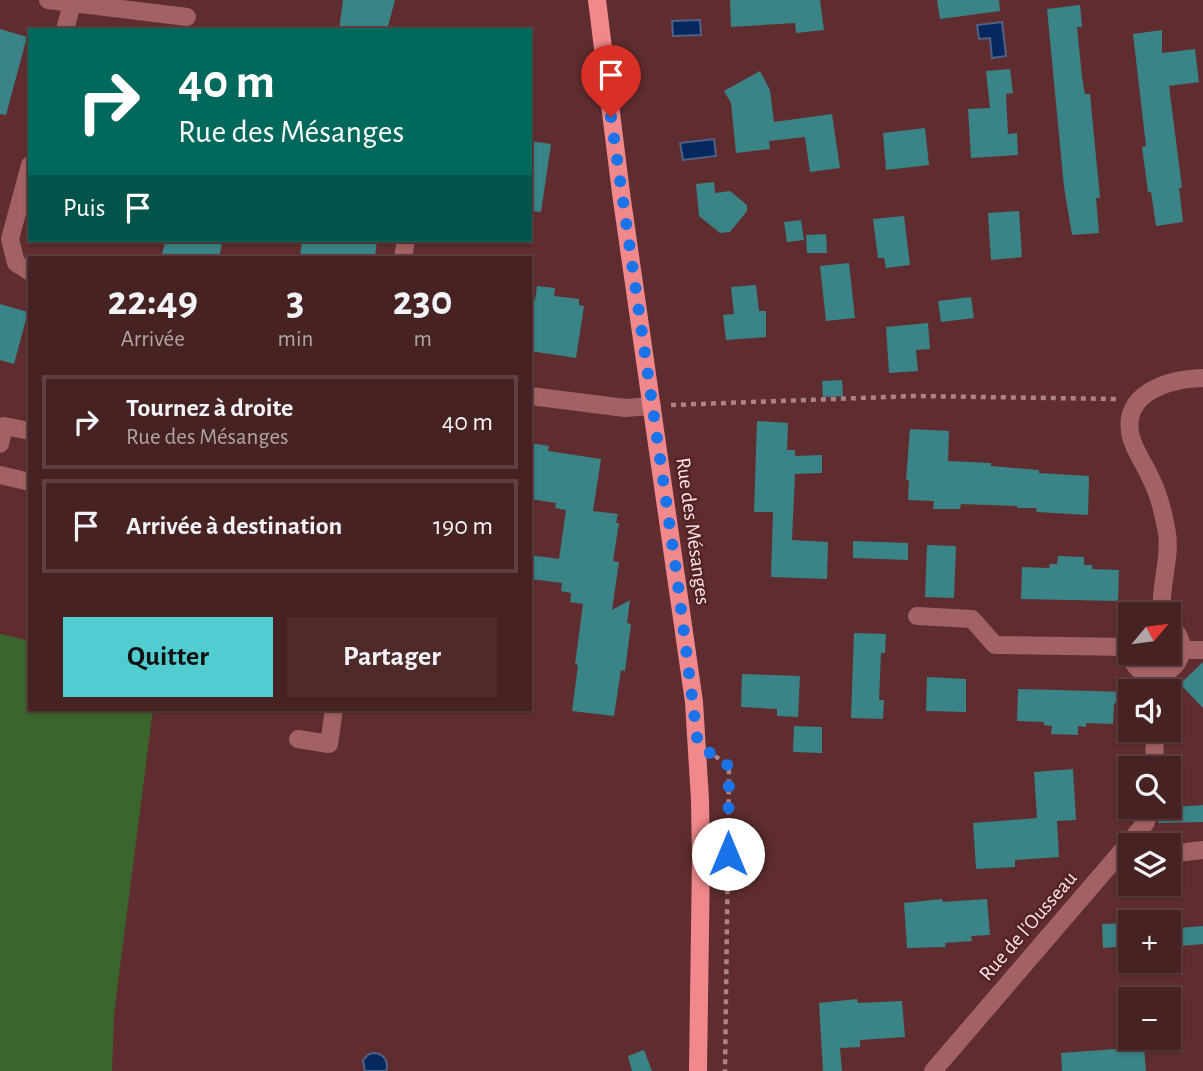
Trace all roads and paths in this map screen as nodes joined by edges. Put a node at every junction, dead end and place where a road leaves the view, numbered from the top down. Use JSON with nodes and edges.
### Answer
{"nodes":[{"id":1,"x":48,"y":0,"type":"edge"},
{"id":2,"x":597,"y":0,"type":"edge"},
{"id":3,"x":72,"y":3,"type":"junction"},
{"id":4,"x":187,"y":17,"type":"dead end"},
{"id":5,"x":66,"y":28,"type":"edge"},
{"id":6,"x":28,"y":172,"type":"edge"},
{"id":7,"x":28,"y":271,"type":"edge"},
{"id":8,"x":1203,"y":378,"type":"edge"},
{"id":9,"x":532,"y":396,"type":"edge"},
{"id":10,"x":1142,"y":397,"type":"junction"},
{"id":11,"x":652,"y":406,"type":"junction"},
{"id":12,"x":28,"y":430,"type":"edge"},
{"id":13,"x":0,"y":444,"type":"edge"},
{"id":14,"x":0,"y":475,"type":"edge"},
{"id":15,"x":28,"y":482,"type":"edge"},
{"id":16,"x":1163,"y":602,"type":"edge"},
{"id":17,"x":917,"y":616,"type":"dead end"},
{"id":18,"x":1118,"y":643,"type":"edge"},
{"id":19,"x":1181,"y":643,"type":"edge"},
{"id":20,"x":1183,"y":650,"type":"junction"},
{"id":21,"x":1203,"y":650,"type":"edge"},
{"id":22,"x":1134,"y":665,"type":"edge"},
{"id":23,"x":1155,"y":679,"type":"edge"},
{"id":24,"x":1163,"y":679,"type":"edge"},
{"id":25,"x":334,"y":711,"type":"edge"},
{"id":26,"x":298,"y":739,"type":"dead end"},
{"id":27,"x":698,"y":745,"type":"junction"},
{"id":28,"x":1203,"y":849,"type":"edge"},
{"id":29,"x":1181,"y":852,"type":"edge"},
{"id":30,"x":1118,"y":863,"type":"edge"},
{"id":31,"x":698,"y":1071,"type":"edge"},
{"id":32,"x":725,"y":1071,"type":"edge"},
{"id":33,"x":933,"y":1071,"type":"edge"}],
"edges":[{"from":1,"to":3,"type":"street"},
{"from":2,"to":11,"type":"main road","name":"Rue des Mésanges"},
{"from":3,"to":4,"type":"street"},
{"from":3,"to":5,"type":"street"},
{"from":6,"to":7,"type":"street"},
{"from":8,"to":10,"type":"street"},
{"from":9,"to":11,"type":"street"},
{"from":10,"to":11,"type":"path"},
{"from":10,"to":16,"type":"street"},
{"from":11,"to":27,"type":"main road","name":"Rue des Mésanges"},
{"from":12,"to":13,"type":"street"},
{"from":14,"to":15,"type":"street"},
{"from":17,"to":18,"type":"street"},
{"from":19,"to":20,"type":"street"},
{"from":20,"to":21,"type":"street"},
{"from":20,"to":24,"type":"street"},
{"from":22,"to":23,"type":"street"},
{"from":25,"to":26,"type":"street"},
{"from":27,"to":31,"type":"main road","name":"Rue des Mésanges"},
{"from":27,"to":32,"type":"path"},
{"from":28,"to":29,"type":"street"},
{"from":30,"to":33,"type":"street","name":"Rue de l'Ousseau"}]}
